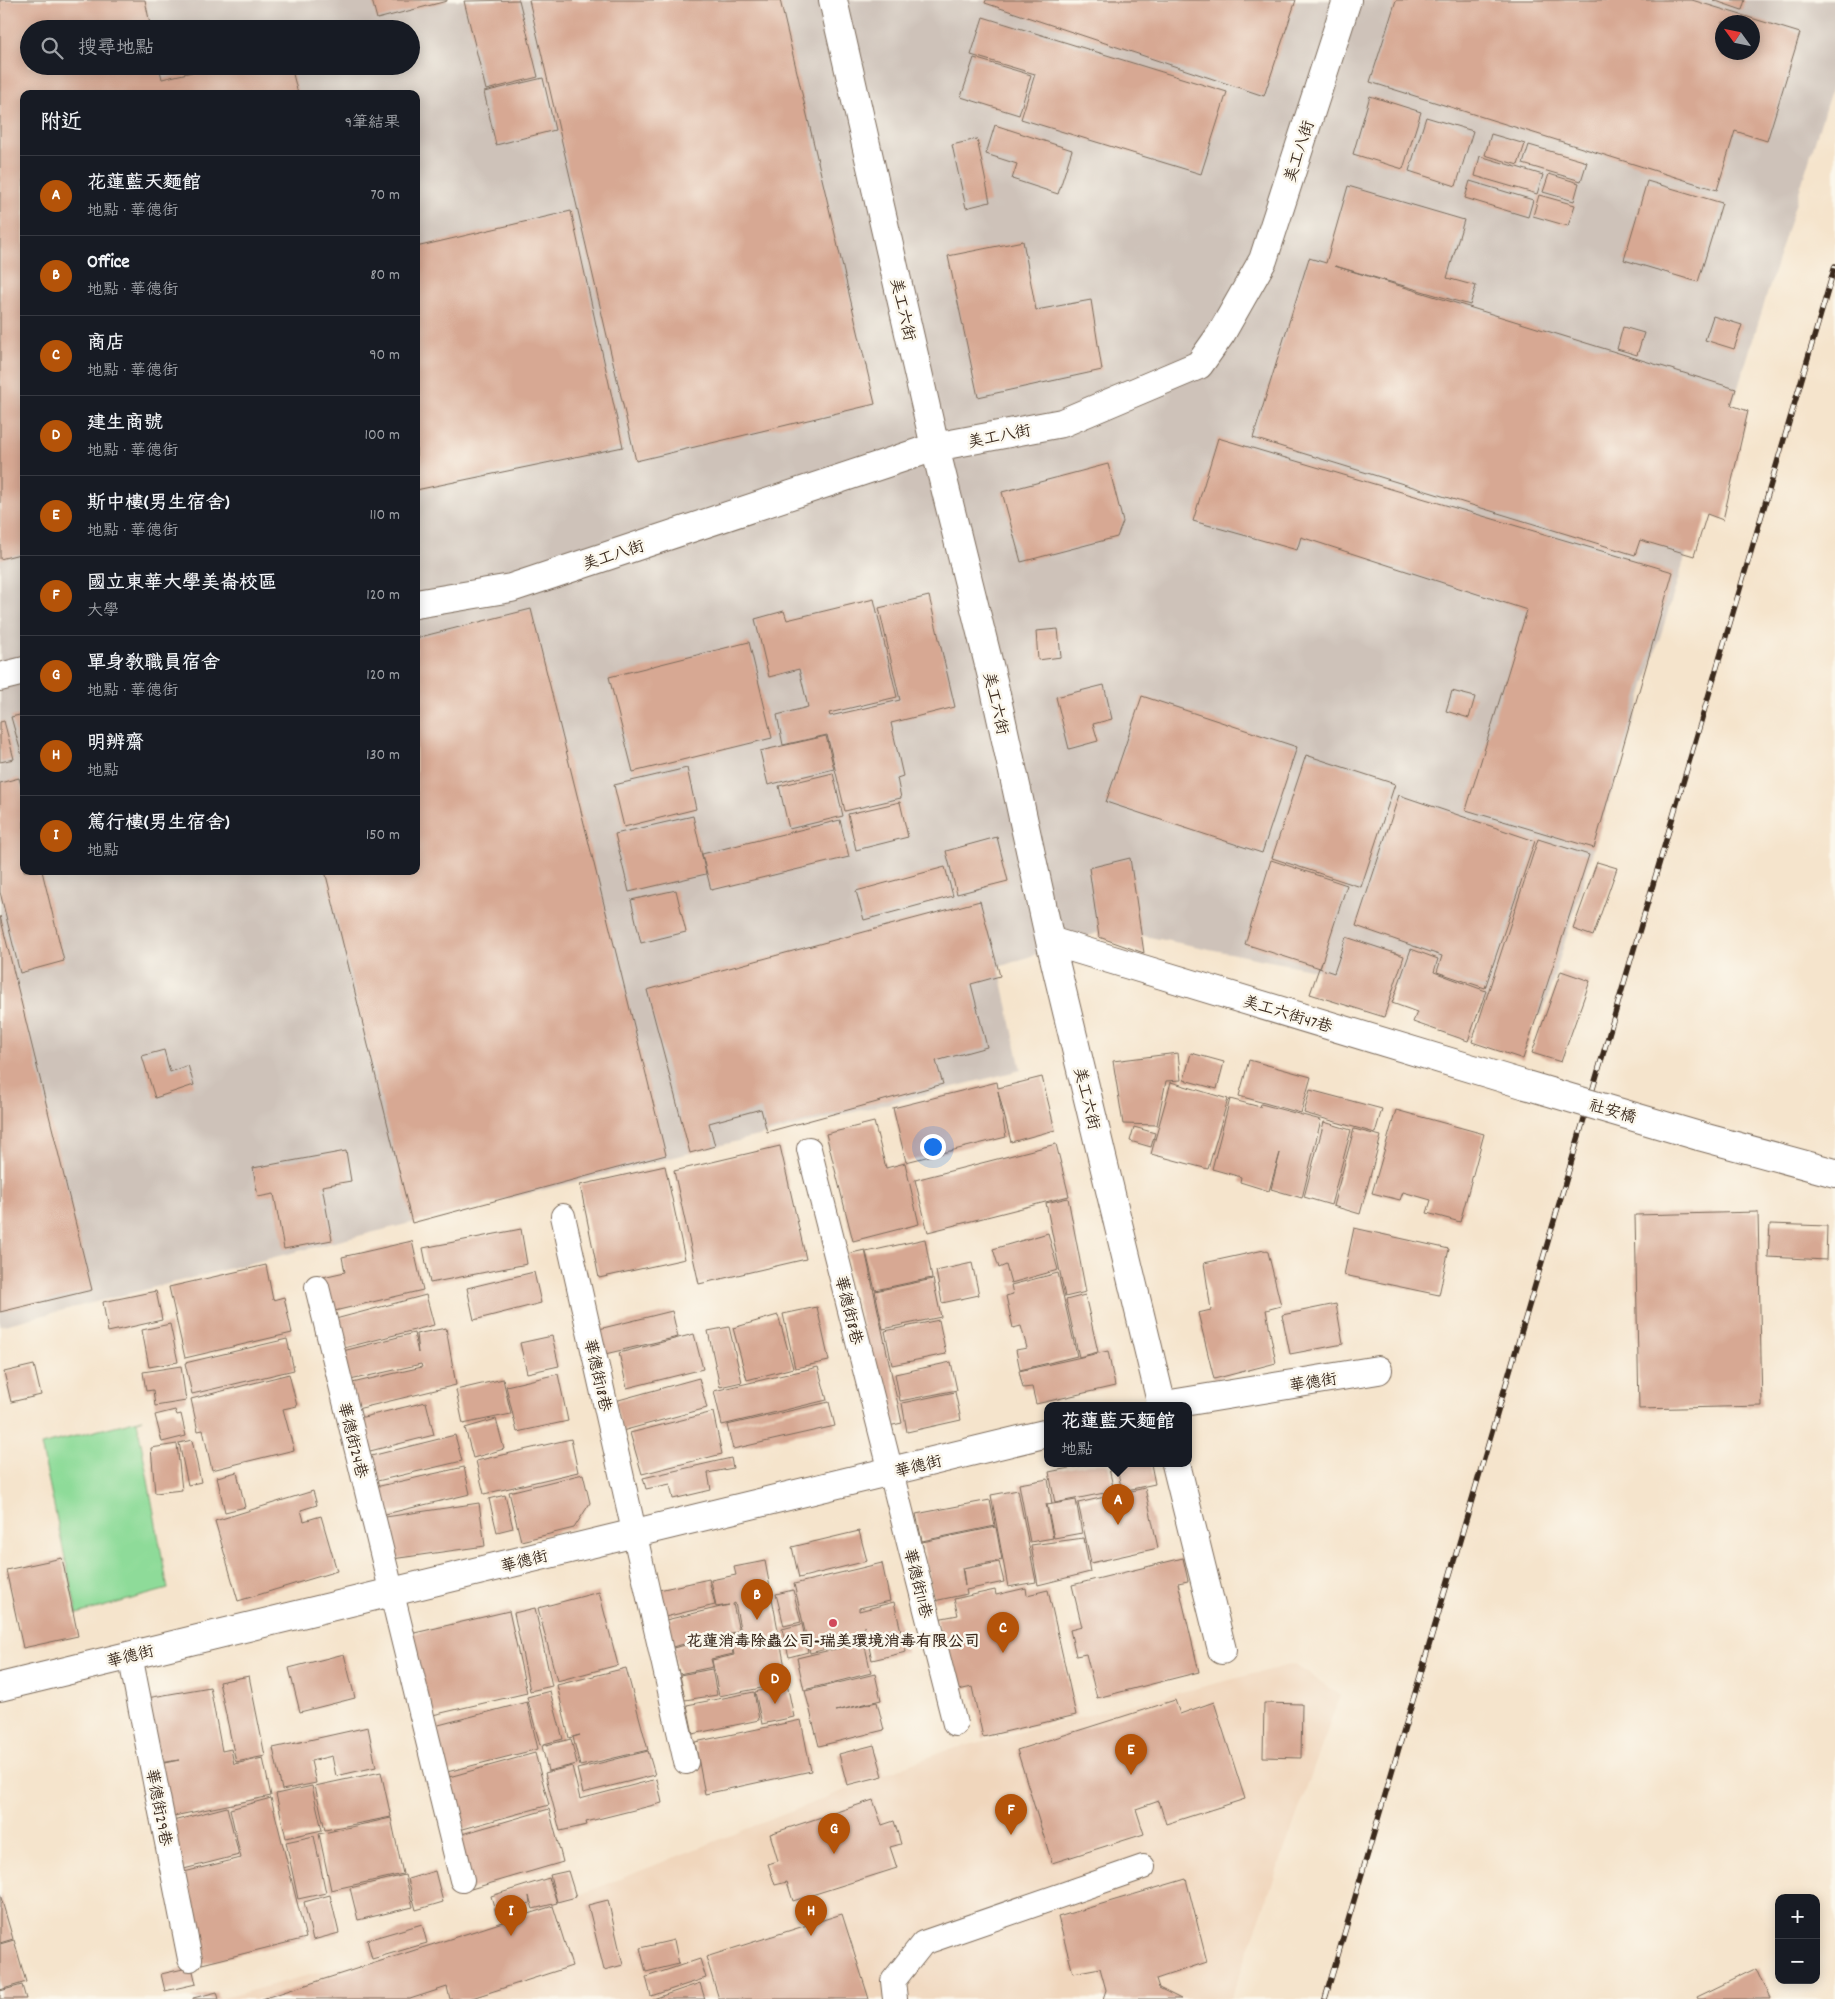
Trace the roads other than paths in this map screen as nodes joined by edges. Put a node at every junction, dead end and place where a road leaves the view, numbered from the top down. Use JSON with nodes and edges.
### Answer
{"nodes":[{"id":1,"x":833,"y":0,"type":"edge"},
{"id":2,"x":1346,"y":0,"type":"edge"},
{"id":3,"x":935,"y":447,"type":"junction"},
{"id":4,"x":420,"y":603,"type":"edge"},
{"id":5,"x":20,"y":672,"type":"edge"},
{"id":6,"x":0,"y":677,"type":"edge"},
{"id":7,"x":1050,"y":941,"type":"junction"},
{"id":8,"x":1526,"y":1085,"type":"joint"},
{"id":9,"x":809,"y":1149,"type":"dead end"},
{"id":10,"x":1835,"y":1173,"type":"edge"},
{"id":11,"x":564,"y":1216,"type":"dead end"},
{"id":12,"x":317,"y":1287,"type":"dead end"},
{"id":13,"x":1378,"y":1370,"type":"dead end"},
{"id":14,"x":1160,"y":1402,"type":"edge"},
{"id":15,"x":1185,"y":1402,"type":"edge"},
{"id":16,"x":1044,"y":1434,"type":"edge"},
{"id":17,"x":1177,"y":1467,"type":"edge"},
{"id":18,"x":891,"y":1471,"type":"junction"},
{"id":19,"x":634,"y":1533,"type":"junction"},
{"id":20,"x":391,"y":1592,"type":"junction"},
{"id":21,"x":1222,"y":1650,"type":"dead end"},
{"id":22,"x":130,"y":1655,"type":"junction"},
{"id":23,"x":0,"y":1687,"type":"edge"},
{"id":24,"x":955,"y":1724,"type":"dead end"},
{"id":25,"x":686,"y":1762,"type":"dead end"},
{"id":26,"x":1143,"y":1867,"type":"dead end"},
{"id":27,"x":462,"y":1880,"type":"dead end"},
{"id":28,"x":190,"y":1960,"type":"dead end"},
{"id":29,"x":895,"y":1999,"type":"edge"}],
"edges":[{"from":1,"to":3,"type":"street","name":"美工六街"},
{"from":2,"to":3,"type":"street","name":"美工八街"},
{"from":3,"to":4,"type":"street","name":"美工八街"},
{"from":3,"to":7,"type":"street","name":"美工六街"},
{"from":5,"to":6,"type":"street"},
{"from":7,"to":8,"type":"street","name":"美工六街47巷"},
{"from":7,"to":14,"type":"street","name":"美工六街"},
{"from":8,"to":10,"type":"street","name":"社安橋","bridge":true},
{"from":9,"to":18,"type":"lane","name":"華德街8巷"},
{"from":11,"to":19,"type":"lane","name":"華德街18巷"},
{"from":12,"to":20,"type":"lane","name":"華德街24巷"},
{"from":13,"to":15,"type":"street","name":"華德街"},
{"from":16,"to":18,"type":"street","name":"華德街"},
{"from":17,"to":21,"type":"street"},
{"from":18,"to":19,"type":"street","name":"華德街"},
{"from":18,"to":24,"type":"lane","name":"華德街11巷"},
{"from":19,"to":20,"type":"street","name":"華德街"},
{"from":19,"to":25,"type":"lane","name":"華德街18巷"},
{"from":20,"to":22,"type":"street","name":"華德街"},
{"from":20,"to":27,"type":"lane","name":"華德街24巷"},
{"from":22,"to":23,"type":"street","name":"華德街"},
{"from":22,"to":28,"type":"lane","name":"華德街29巷"},
{"from":26,"to":29,"type":"lane"}]}
